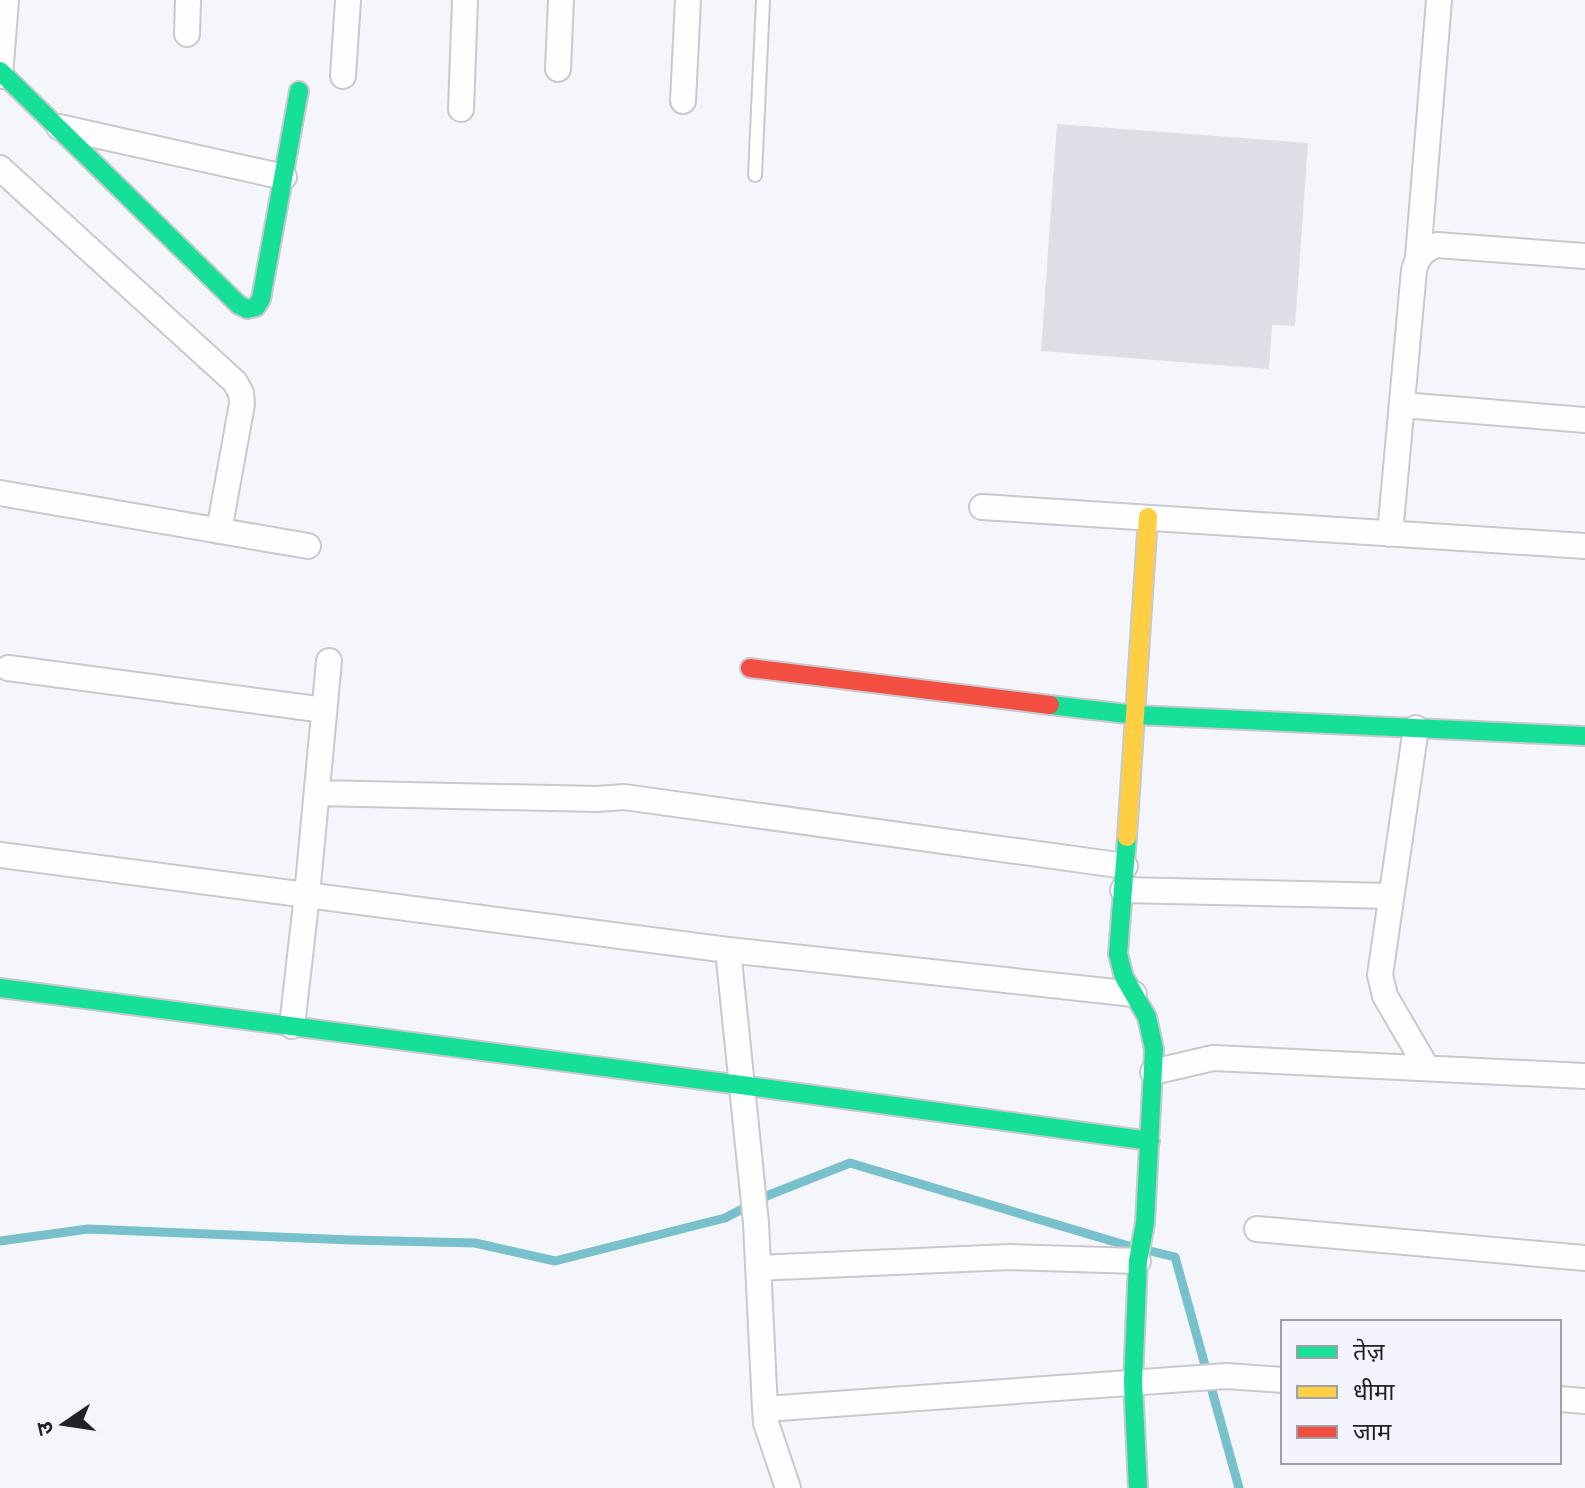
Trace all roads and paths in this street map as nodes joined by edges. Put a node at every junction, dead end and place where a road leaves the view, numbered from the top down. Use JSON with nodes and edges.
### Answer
{"nodes":[{"id":1,"x":6,"y":0,"type":"edge"},
{"id":2,"x":188,"y":0,"type":"edge"},
{"id":3,"x":348,"y":0,"type":"edge"},
{"id":4,"x":465,"y":0,"type":"edge"},
{"id":5,"x":561,"y":0,"type":"edge"},
{"id":6,"x":688,"y":0,"type":"edge"},
{"id":7,"x":763,"y":0,"type":"edge"},
{"id":8,"x":1439,"y":0,"type":"edge"},
{"id":9,"x":187,"y":34,"type":"dead end"},
{"id":10,"x":558,"y":69,"type":"dead end"},
{"id":11,"x":0,"y":73,"type":"edge"},
{"id":12,"x":343,"y":76,"type":"dead end"},
{"id":13,"x":299,"y":91,"type":"dead end"},
{"id":14,"x":683,"y":101,"type":"dead end"},
{"id":15,"x":461,"y":109,"type":"dead end"},
{"id":16,"x":57,"y":126,"type":"junction"},
{"id":17,"x":0,"y":168,"type":"edge"},
{"id":18,"x":755,"y":175,"type":"dead end"},
{"id":19,"x":284,"y":177,"type":"junction"},
{"id":20,"x":1585,"y":256,"type":"edge"},
{"id":21,"x":1418,"y":257,"type":"junction"},
{"id":22,"x":1402,"y":405,"type":"junction"},
{"id":23,"x":1585,"y":420,"type":"edge"},
{"id":24,"x":0,"y":493,"type":"edge"},
{"id":25,"x":982,"y":507,"type":"dead end"},
{"id":26,"x":1148,"y":517,"type":"junction"},
{"id":27,"x":219,"y":531,"type":"junction"},
{"id":28,"x":1390,"y":534,"type":"junction"},
{"id":29,"x":308,"y":546,"type":"dead end"},
{"id":30,"x":1585,"y":546,"type":"edge"},
{"id":31,"x":329,"y":661,"type":"dead end"},
{"id":32,"x":8,"y":668,"type":"dead end"},
{"id":33,"x":750,"y":668,"type":"dead end"},
{"id":34,"x":324,"y":710,"type":"junction"},
{"id":35,"x":1136,"y":715,"type":"junction"},
{"id":36,"x":1416,"y":728,"type":"junction"},
{"id":37,"x":1585,"y":736,"type":"edge"},
{"id":38,"x":317,"y":793,"type":"junction"},
{"id":39,"x":0,"y":855,"type":"edge"},
{"id":40,"x":1124,"y":878,"type":"junction"},
{"id":41,"x":307,"y":895,"type":"junction"},
{"id":42,"x":1391,"y":896,"type":"junction"},
{"id":43,"x":735,"y":951,"type":"junction"},
{"id":44,"x":0,"y":988,"type":"edge"},
{"id":45,"x":1134,"y":994,"type":"junction"},
{"id":46,"x":292,"y":1026,"type":"junction"},
{"id":47,"x":1427,"y":1068,"type":"junction"},
{"id":48,"x":1153,"y":1072,"type":"junction"},
{"id":49,"x":1585,"y":1076,"type":"edge"},
{"id":50,"x":751,"y":1086,"type":"junction"},
{"id":51,"x":1150,"y":1141,"type":"junction"},
{"id":52,"x":1257,"y":1229,"type":"dead end"},
{"id":53,"x":1139,"y":1257,"type":"junction"},
{"id":54,"x":1585,"y":1258,"type":"edge"},
{"id":55,"x":758,"y":1268,"type":"junction"},
{"id":56,"x":1281,"y":1380,"type":"edge"},
{"id":57,"x":1133,"y":1382,"type":"junction"},
{"id":58,"x":1561,"y":1399,"type":"edge"},
{"id":59,"x":1585,"y":1401,"type":"edge"},
{"id":60,"x":765,"y":1409,"type":"junction"},
{"id":61,"x":788,"y":1488,"type":"edge"},
{"id":62,"x":1138,"y":1488,"type":"edge"}],
"edges":[{"from":1,"to":11,"type":"street"},
{"from":2,"to":9,"type":"street"},
{"from":3,"to":12,"type":"street"},
{"from":4,"to":15,"type":"street"},
{"from":5,"to":10,"type":"street"},
{"from":6,"to":14,"type":"street"},
{"from":7,"to":18,"type":"lane"},
{"from":8,"to":21,"type":"street"},
{"from":11,"to":16,"type":"street"},
{"from":13,"to":19,"type":"street"},
{"from":16,"to":19,"type":"street"},
{"from":16,"to":19,"type":"street"},
{"from":17,"to":27,"type":"street"},
{"from":20,"to":21,"type":"street"},
{"from":21,"to":22,"type":"street"},
{"from":22,"to":23,"type":"street"},
{"from":22,"to":28,"type":"street"},
{"from":24,"to":27,"type":"street"},
{"from":25,"to":26,"type":"street"},
{"from":26,"to":28,"type":"street"},
{"from":26,"to":35,"type":"street"},
{"from":27,"to":29,"type":"street"},
{"from":28,"to":30,"type":"street"},
{"from":31,"to":34,"type":"street"},
{"from":32,"to":34,"type":"street"},
{"from":33,"to":35,"type":"street"},
{"from":34,"to":38,"type":"street"},
{"from":35,"to":36,"type":"street"},
{"from":35,"to":40,"type":"street"},
{"from":36,"to":37,"type":"street"},
{"from":36,"to":42,"type":"street"},
{"from":38,"to":40,"type":"street"},
{"from":38,"to":41,"type":"street"},
{"from":39,"to":41,"type":"street"},
{"from":40,"to":42,"type":"street"},
{"from":40,"to":45,"type":"street"},
{"from":41,"to":43,"type":"street"},
{"from":41,"to":46,"type":"street"},
{"from":42,"to":47,"type":"street"},
{"from":43,"to":45,"type":"street"},
{"from":43,"to":50,"type":"street"},
{"from":44,"to":46,"type":"street"},
{"from":45,"to":48,"type":"street"},
{"from":46,"to":50,"type":"street"},
{"from":47,"to":48,"type":"street"},
{"from":47,"to":49,"type":"street"},
{"from":48,"to":51,"type":"street"},
{"from":50,"to":51,"type":"street"},
{"from":50,"to":55,"type":"street"},
{"from":51,"to":53,"type":"street"},
{"from":52,"to":54,"type":"street"},
{"from":53,"to":55,"type":"street"},
{"from":53,"to":57,"type":"street"},
{"from":55,"to":60,"type":"street"},
{"from":56,"to":57,"type":"street"},
{"from":57,"to":60,"type":"street"},
{"from":57,"to":62,"type":"street"},
{"from":58,"to":59,"type":"street"},
{"from":60,"to":61,"type":"street"}]}
